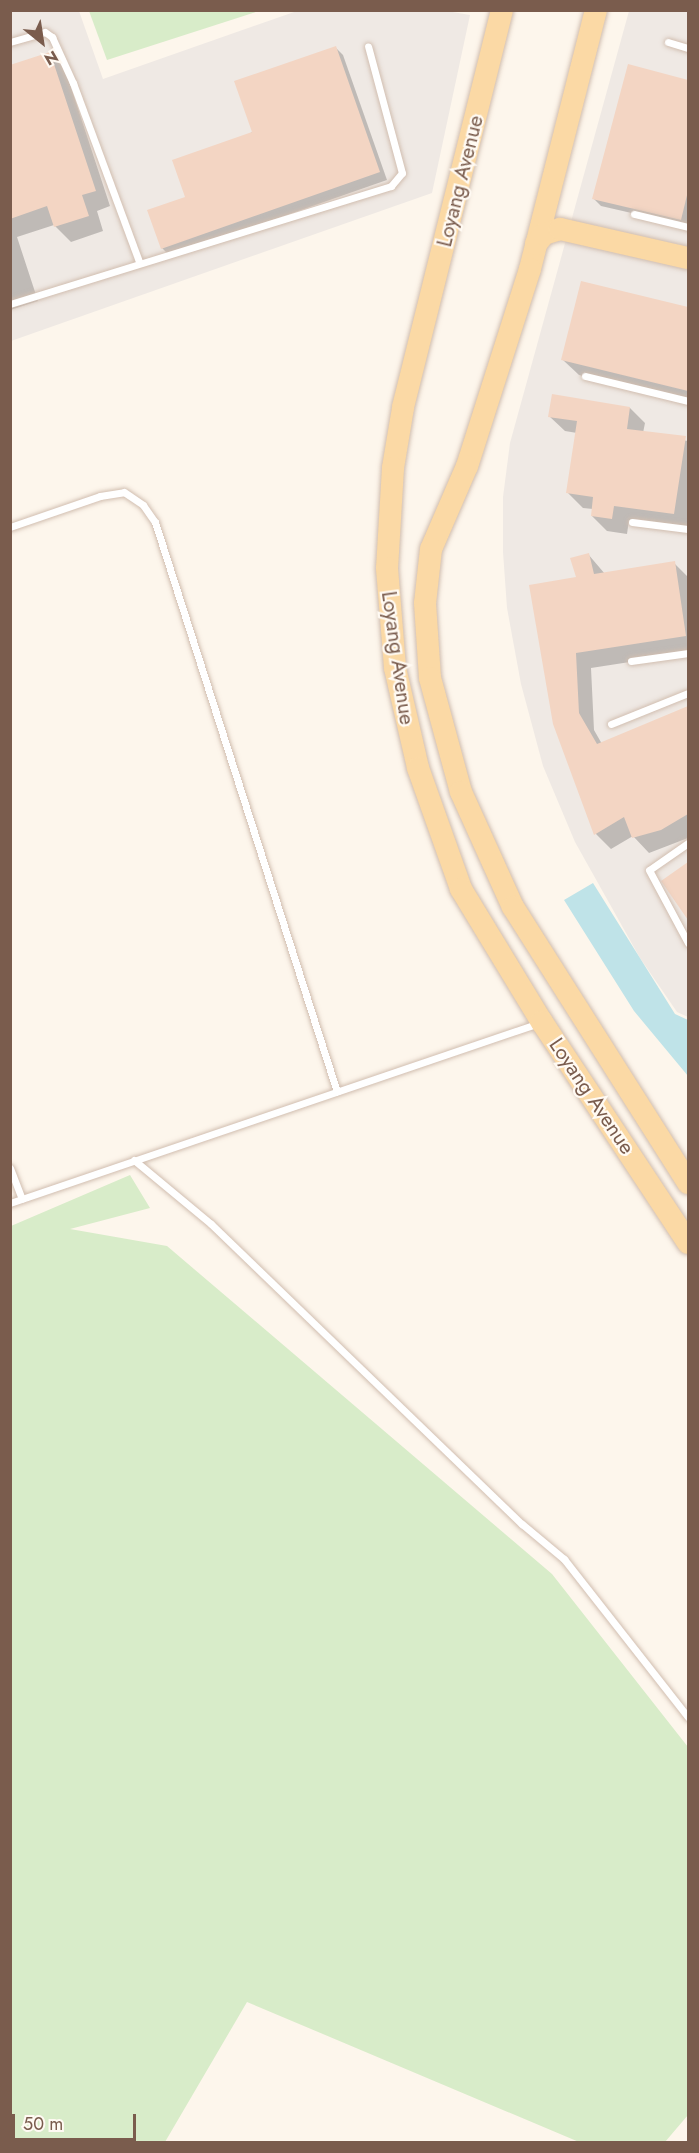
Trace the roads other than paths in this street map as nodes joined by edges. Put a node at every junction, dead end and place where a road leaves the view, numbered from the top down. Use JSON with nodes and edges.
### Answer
{"nodes":[{"id":1,"x":502,"y":10,"type":"edge"},
{"id":2,"x":596,"y":10,"type":"edge"},
{"id":3,"x":10,"y":42,"type":"edge"},
{"id":4,"x":668,"y":42,"type":"dead end"},
{"id":5,"x":368,"y":46,"type":"dead end"},
{"id":6,"x":688,"y":48,"type":"edge"},
{"id":7,"x":634,"y":214,"type":"dead end"},
{"id":8,"x":688,"y":227,"type":"edge"},
{"id":9,"x":536,"y":244,"type":"junction"},
{"id":10,"x":688,"y":258,"type":"edge"},
{"id":11,"x":139,"y":261,"type":"junction"},
{"id":12,"x":10,"y":304,"type":"edge"},
{"id":13,"x":585,"y":376,"type":"dead end"},
{"id":14,"x":688,"y":401,"type":"edge"},
{"id":15,"x":632,"y":522,"type":"dead end"},
{"id":16,"x":10,"y":527,"type":"edge"},
{"id":17,"x":688,"y":528,"type":"edge"},
{"id":18,"x":688,"y":653,"type":"edge"},
{"id":19,"x":631,"y":661,"type":"dead end"},
{"id":20,"x":688,"y":693,"type":"edge"},
{"id":21,"x":611,"y":724,"type":"dead end"},
{"id":22,"x":688,"y":843,"type":"edge"},
{"id":23,"x":688,"y":943,"type":"edge"},
{"id":24,"x":542,"y":1022,"type":"junction"},
{"id":25,"x":337,"y":1092,"type":"junction"},
{"id":26,"x":134,"y":1160,"type":"junction"},
{"id":27,"x":10,"y":1168,"type":"edge"},
{"id":28,"x":688,"y":1183,"type":"edge"},
{"id":29,"x":22,"y":1199,"type":"junction"},
{"id":30,"x":10,"y":1203,"type":"edge"},
{"id":31,"x":688,"y":1243,"type":"edge"},
{"id":32,"x":688,"y":1717,"type":"edge"}],
"edges":[{"from":1,"to":24,"type":"main road","name":"Loyang Avenue"},
{"from":2,"to":9,"type":"main road","name":"Loyang Avenue"},
{"from":3,"to":11,"type":"lane"},
{"from":4,"to":6,"type":"lane"},
{"from":5,"to":11,"type":"lane"},
{"from":7,"to":8,"type":"lane"},
{"from":9,"to":10,"type":"main road"},
{"from":9,"to":28,"type":"main road","name":"Loyang Avenue"},
{"from":11,"to":12,"type":"lane"},
{"from":13,"to":14,"type":"lane"},
{"from":15,"to":17,"type":"lane"},
{"from":16,"to":25,"type":"lane"},
{"from":18,"to":19,"type":"lane"},
{"from":20,"to":21,"type":"lane"},
{"from":22,"to":23,"type":"lane"},
{"from":24,"to":25,"type":"lane"},
{"from":24,"to":31,"type":"main road","name":"Loyang Avenue"},
{"from":25,"to":26,"type":"lane"},
{"from":26,"to":29,"type":"lane"},
{"from":26,"to":32,"type":"lane"},
{"from":27,"to":29,"type":"lane"},
{"from":29,"to":30,"type":"lane"}]}
